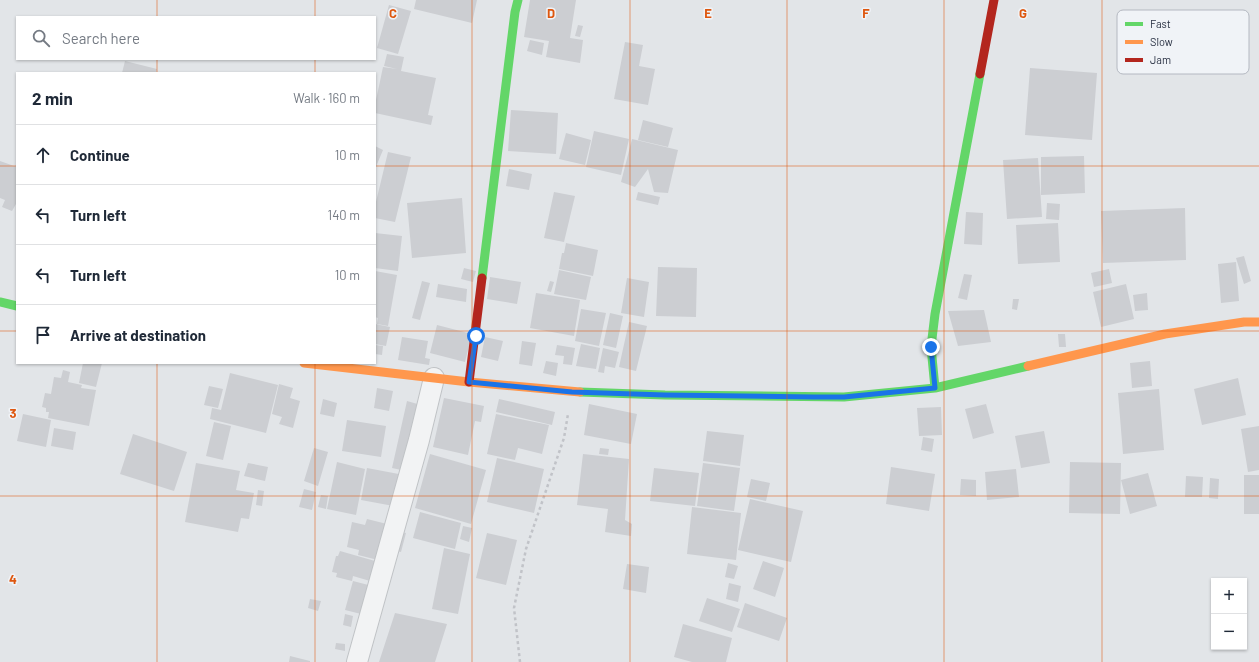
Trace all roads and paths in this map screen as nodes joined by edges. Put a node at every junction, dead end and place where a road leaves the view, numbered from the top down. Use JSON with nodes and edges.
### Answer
{"nodes":[{"id":1,"x":518,"y":0,"type":"edge"},
{"id":2,"x":994,"y":0,"type":"edge"},
{"id":3,"x":0,"y":302,"type":"edge"},
{"id":4,"x":16,"y":306,"type":"edge"},
{"id":5,"x":1259,"y":322,"type":"edge"},
{"id":6,"x":313,"y":364,"type":"edge"},
{"id":7,"x":434,"y":378,"type":"junction"},
{"id":8,"x":469,"y":382,"type":"junction"},
{"id":9,"x":935,"y":388,"type":"junction"},
{"id":10,"x":572,"y":392,"type":"junction"},
{"id":11,"x":357,"y":662,"type":"edge"},
{"id":12,"x":520,"y":662,"type":"edge"}],
"edges":[{"from":1,"to":8,"type":"main road"},
{"from":2,"to":9,"type":"main road"},
{"from":3,"to":4,"type":"main road"},
{"from":5,"to":9,"type":"main road"},
{"from":6,"to":7,"type":"main road"},
{"from":7,"to":8,"type":"main road"},
{"from":7,"to":11,"type":"street"},
{"from":8,"to":10,"type":"main road"},
{"from":9,"to":10,"type":"main road"},
{"from":10,"to":12,"type":"path"}]}
